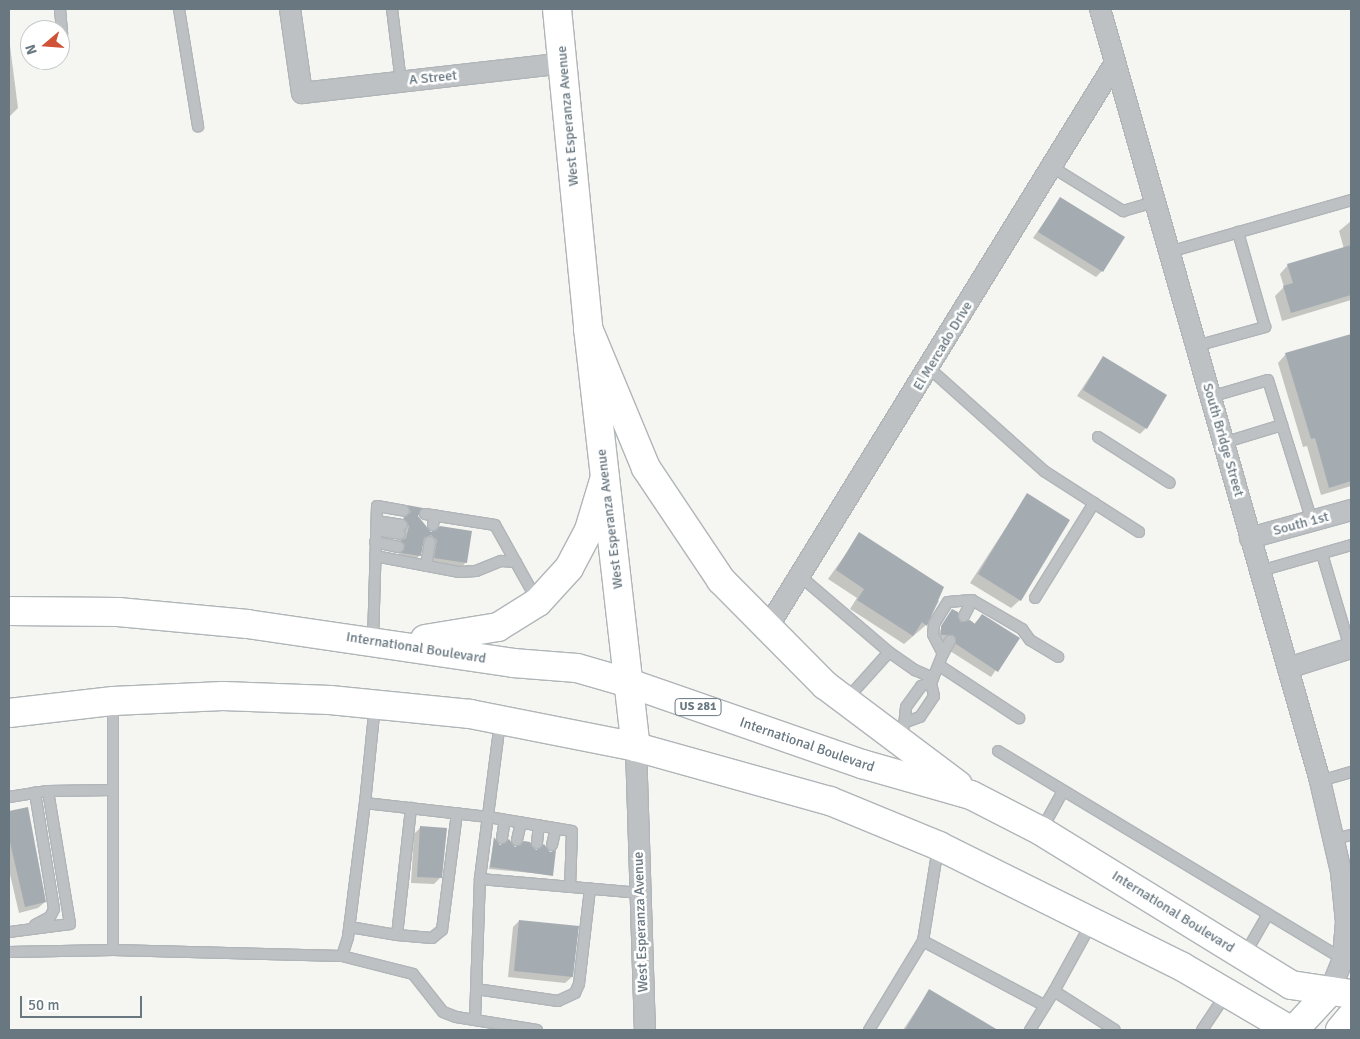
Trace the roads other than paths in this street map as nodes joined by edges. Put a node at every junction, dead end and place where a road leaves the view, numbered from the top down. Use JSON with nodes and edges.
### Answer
{"nodes":[{"id":1,"x":179,"y":9,"type":"edge"},
{"id":2,"x":290,"y":9,"type":"edge"},
{"id":3,"x":392,"y":9,"type":"edge"},
{"id":4,"x":557,"y":9,"type":"edge"},
{"id":5,"x":1100,"y":9,"type":"edge"},
{"id":6,"x":564,"y":63,"type":"junction"},
{"id":7,"x":1115,"y":63,"type":"junction"},
{"id":8,"x":401,"y":82,"type":"junction"},
{"id":9,"x":198,"y":126,"type":"dead end"},
{"id":10,"x":1052,"y":167,"type":"junction"},
{"id":11,"x":1351,"y":200,"type":"edge"},
{"id":12,"x":1155,"y":202,"type":"junction"},
{"id":13,"x":1238,"y":232,"type":"junction"},
{"id":14,"x":1169,"y":252,"type":"junction"},
{"id":15,"x":588,"y":328,"type":"junction"},
{"id":16,"x":1196,"y":346,"type":"junction"},
{"id":17,"x":929,"y":368,"type":"junction"},
{"id":18,"x":1210,"y":396,"type":"junction"},
{"id":19,"x":1282,"y":425,"type":"junction"},
{"id":20,"x":1098,"y":437,"type":"dead end"},
{"id":21,"x":1223,"y":443,"type":"junction"},
{"id":22,"x":605,"y":477,"type":"junction"},
{"id":23,"x":1170,"y":483,"type":"dead end"},
{"id":24,"x":1094,"y":503,"type":"junction"},
{"id":25,"x":1351,"y":510,"type":"edge"},
{"id":26,"x":404,"y":511,"type":"dead end"},
{"id":27,"x":431,"y":518,"type":"dead end"},
{"id":28,"x":1312,"y":521,"type":"junction"},
{"id":29,"x":376,"y":526,"type":"junction"},
{"id":30,"x":401,"y":530,"type":"dead end"},
{"id":31,"x":1139,"y":532,"type":"dead end"},
{"id":32,"x":1250,"y":538,"type":"junction"},
{"id":33,"x":375,"y":542,"type":"junction"},
{"id":34,"x":1351,"y":545,"type":"edge"},
{"id":35,"x":398,"y":547,"type":"dead end"},
{"id":36,"x":426,"y":548,"type":"dead end"},
{"id":37,"x":1322,"y":554,"type":"junction"},
{"id":38,"x":375,"y":556,"type":"junction"},
{"id":39,"x":516,"y":562,"type":"junction"},
{"id":40,"x":426,"y":566,"type":"junction"},
{"id":41,"x":1260,"y":571,"type":"junction"},
{"id":42,"x":800,"y":576,"type":"junction"},
{"id":43,"x":1035,"y":598,"type":"dead end"},
{"id":44,"x":972,"y":600,"type":"junction"},
{"id":45,"x":538,"y":602,"type":"junction"},
{"id":46,"x":9,"y":610,"type":"edge"},
{"id":47,"x":964,"y":616,"type":"dead end"},
{"id":48,"x":768,"y":627,"type":"junction"},
{"id":49,"x":950,"y":641,"type":"dead end"},
{"id":50,"x":383,"y":642,"type":"junction"},
{"id":51,"x":1351,"y":648,"type":"edge"},
{"id":52,"x":889,"y":652,"type":"junction"},
{"id":53,"x":943,"y":654,"type":"junction"},
{"id":54,"x":1058,"y":657,"type":"dead end"},
{"id":55,"x":940,"y":666,"type":"junction"},
{"id":56,"x":1288,"y":668,"type":"junction"},
{"id":57,"x":932,"y":681,"type":"junction"},
{"id":58,"x":628,"y":683,"type":"junction"},
{"id":59,"x":845,"y":700,"type":"junction"},
{"id":60,"x":113,"y":701,"type":"junction"},
{"id":61,"x":375,"y":705,"type":"junction"},
{"id":62,"x":9,"y":713,"type":"edge"},
{"id":63,"x":1019,"y":718,"type":"dead end"},
{"id":64,"x":500,"y":720,"type":"junction"},
{"id":65,"x":901,"y":730,"type":"junction"},
{"id":66,"x":636,"y":747,"type":"junction"},
{"id":67,"x":998,"y":752,"type":"dead end"},
{"id":68,"x":1351,"y":772,"type":"edge"},
{"id":69,"x":1320,"y":781,"type":"junction"},
{"id":70,"x":113,"y":790,"type":"junction"},
{"id":71,"x":48,"y":791,"type":"junction"},
{"id":72,"x":1063,"y":791,"type":"junction"},
{"id":73,"x":35,"y":793,"type":"junction"},
{"id":74,"x":971,"y":795,"type":"junction"},
{"id":75,"x":9,"y":797,"type":"edge"},
{"id":76,"x":365,"y":803,"type":"junction"},
{"id":77,"x":411,"y":808,"type":"junction"},
{"id":78,"x":457,"y":813,"type":"junction"},
{"id":79,"x":488,"y":817,"type":"junction"},
{"id":80,"x":505,"y":820,"type":"junction"},
{"id":81,"x":521,"y":822,"type":"junction"},
{"id":82,"x":539,"y":825,"type":"junction"},
{"id":83,"x":556,"y":828,"type":"junction"},
{"id":84,"x":1041,"y":831,"type":"junction"},
{"id":85,"x":1343,"y":837,"type":"edge"},
{"id":86,"x":502,"y":838,"type":"dead end"},
{"id":87,"x":517,"y":840,"type":"dead end"},
{"id":88,"x":537,"y":843,"type":"dead end"},
{"id":89,"x":552,"y":845,"type":"dead end"},
{"id":90,"x":938,"y":846,"type":"junction"},
{"id":91,"x":498,"y":868,"type":"dead end"},
{"id":92,"x":512,"y":870,"type":"dead end"},
{"id":93,"x":480,"y":879,"type":"junction"},
{"id":94,"x":496,"y":880,"type":"junction"},
{"id":95,"x":1346,"y":880,"type":"edge"},
{"id":96,"x":511,"y":881,"type":"junction"},
{"id":97,"x":570,"y":887,"type":"junction"},
{"id":98,"x":590,"y":889,"type":"junction"},
{"id":99,"x":640,"y":893,"type":"junction"},
{"id":100,"x":1268,"y":914,"type":"junction"},
{"id":101,"x":1093,"y":920,"type":"junction"},
{"id":102,"x":350,"y":927,"type":"junction"},
{"id":103,"x":11,"y":932,"type":"edge"},
{"id":104,"x":397,"y":935,"type":"junction"},
{"id":105,"x":923,"y":941,"type":"junction"},
{"id":106,"x":113,"y":950,"type":"junction"},
{"id":107,"x":9,"y":952,"type":"edge"},
{"id":108,"x":342,"y":956,"type":"junction"},
{"id":109,"x":1244,"y":956,"type":"junction"},
{"id":110,"x":1343,"y":959,"type":"junction"},
{"id":111,"x":476,"y":989,"type":"junction"},
{"id":112,"x":1054,"y":990,"type":"junction"},
{"id":113,"x":1341,"y":992,"type":"edge"},
{"id":114,"x":1226,"y":993,"type":"junction"},
{"id":115,"x":1045,"y":1006,"type":"junction"},
{"id":116,"x":1351,"y":1017,"type":"edge"},
{"id":117,"x":475,"y":1020,"type":"junction"},
{"id":118,"x":537,"y":1030,"type":"edge"},
{"id":119,"x":645,"y":1030,"type":"edge"},
{"id":120,"x":869,"y":1030,"type":"edge"},
{"id":121,"x":1030,"y":1030,"type":"edge"},
{"id":122,"x":1115,"y":1030,"type":"edge"},
{"id":123,"x":1202,"y":1030,"type":"edge"},
{"id":124,"x":1290,"y":1030,"type":"edge"},
{"id":125,"x":1294,"y":1030,"type":"edge"},
{"id":126,"x":1340,"y":1030,"type":"edge"}],
"edges":[{"from":1,"to":9,"type":"lane"},
{"from":2,"to":8,"type":"street","name":"A Street"},
{"from":3,"to":8,"type":"lane"},
{"from":4,"to":6,"type":"main road","name":"West Esperanza Avenue"},
{"from":5,"to":7,"type":"street","name":"South Bridge Street"},
{"from":6,"to":8,"type":"street","name":"A Street"},
{"from":6,"to":15,"type":"main road","name":"West Esperanza Avenue"},
{"from":7,"to":10,"type":"street","name":"El Mercado Drive"},
{"from":7,"to":12,"type":"street","name":"South Bridge Street"},
{"from":10,"to":12,"type":"lane"},
{"from":10,"to":17,"type":"street","name":"El Mercado Drive"},
{"from":11,"to":13,"type":"lane"},
{"from":12,"to":14,"type":"street","name":"South Bridge Street"},
{"from":13,"to":14,"type":"lane"},
{"from":13,"to":16,"type":"lane"},
{"from":14,"to":16,"type":"street","name":"South Bridge Street"},
{"from":15,"to":22,"type":"main road","name":"West Esperanza Avenue"},
{"from":15,"to":48,"type":"main road"},
{"from":16,"to":18,"type":"street","name":"South Bridge Street"},
{"from":17,"to":24,"type":"lane"},
{"from":17,"to":42,"type":"street","name":"El Mercado Drive"},
{"from":18,"to":19,"type":"lane"},
{"from":18,"to":21,"type":"street","name":"South Bridge Street"},
{"from":19,"to":21,"type":"lane"},
{"from":19,"to":28,"type":"lane"},
{"from":20,"to":23,"type":"lane"},
{"from":21,"to":32,"type":"street","name":"South Bridge Street"},
{"from":22,"to":45,"type":"main road"},
{"from":22,"to":58,"type":"main road","name":"West Esperanza Avenue"},
{"from":24,"to":31,"type":"lane"},
{"from":24,"to":43,"type":"lane"},
{"from":25,"to":28,"type":"street","name":"South 1st"},
{"from":26,"to":29,"type":"lane"},
{"from":27,"to":39,"type":"lane"},
{"from":28,"to":32,"type":"street","name":"South 1st"},
{"from":29,"to":30,"type":"lane"},
{"from":29,"to":33,"type":"lane"},
{"from":32,"to":41,"type":"street","name":"South Bridge Street"},
{"from":33,"to":35,"type":"lane"},
{"from":33,"to":38,"type":"lane"},
{"from":34,"to":37,"type":"lane"},
{"from":36,"to":40,"type":"lane"},
{"from":37,"to":41,"type":"lane"},
{"from":37,"to":51,"type":"lane"},
{"from":38,"to":40,"type":"lane"},
{"from":38,"to":50,"type":"lane"},
{"from":39,"to":40,"type":"lane"},
{"from":39,"to":45,"type":"lane"},
{"from":41,"to":56,"type":"street","name":"South Bridge Street"},
{"from":42,"to":48,"type":"street","name":"El Mercado Drive"},
{"from":42,"to":52,"type":"lane"},
{"from":44,"to":47,"type":"lane"},
{"from":44,"to":53,"type":"lane"},
{"from":44,"to":54,"type":"lane"},
{"from":45,"to":50,"type":"main road"},
{"from":46,"to":50,"type":"main road","name":"International Boulevard","number":"US 281"},
{"from":48,"to":59,"type":"main road"},
{"from":49,"to":53,"type":"lane"},
{"from":50,"to":58,"type":"main road","name":"International Boulevard","number":"US 281"},
{"from":51,"to":56,"type":"street"},
{"from":52,"to":57,"type":"lane"},
{"from":52,"to":59,"type":"lane"},
{"from":53,"to":55,"type":"lane"},
{"from":55,"to":57,"type":"lane"},
{"from":55,"to":63,"type":"lane"},
{"from":56,"to":69,"type":"street","name":"South Bridge Street"},
{"from":57,"to":65,"type":"lane"},
{"from":57,"to":65,"type":"lane"},
{"from":58,"to":66,"type":"main road","name":"West Esperanza Avenue"},
{"from":58,"to":74,"type":"main road","name":"International Boulevard","number":"US 281"},
{"from":59,"to":65,"type":"main road"},
{"from":60,"to":61,"type":"main road"},
{"from":60,"to":62,"type":"main road"},
{"from":60,"to":70,"type":"lane"},
{"from":61,"to":64,"type":"main road"},
{"from":61,"to":76,"type":"lane"},
{"from":64,"to":66,"type":"main road"},
{"from":64,"to":79,"type":"lane"},
{"from":65,"to":74,"type":"main road"},
{"from":66,"to":90,"type":"main road"},
{"from":66,"to":99,"type":"street","name":"West Esperanza Avenue"},
{"from":67,"to":72,"type":"lane"},
{"from":68,"to":69,"type":"lane"},
{"from":69,"to":85,"type":"street","name":"South Bridge Street"},
{"from":70,"to":71,"type":"lane"},
{"from":70,"to":106,"type":"lane"},
{"from":71,"to":73,"type":"lane"},
{"from":71,"to":103,"type":"lane"},
{"from":72,"to":84,"type":"lane"},
{"from":72,"to":100,"type":"lane"},
{"from":73,"to":75,"type":"lane"},
{"from":73,"to":103,"type":"lane"},
{"from":74,"to":84,"type":"main road","name":"International Boulevard","number":"US 281"},
{"from":76,"to":77,"type":"lane"},
{"from":76,"to":102,"type":"lane"},
{"from":77,"to":78,"type":"lane"},
{"from":77,"to":104,"type":"lane"},
{"from":78,"to":79,"type":"lane"},
{"from":78,"to":104,"type":"lane"},
{"from":79,"to":80,"type":"lane"},
{"from":79,"to":93,"type":"lane"},
{"from":80,"to":81,"type":"lane"},
{"from":80,"to":86,"type":"lane"},
{"from":81,"to":82,"type":"lane"},
{"from":81,"to":87,"type":"lane"},
{"from":82,"to":83,"type":"lane"},
{"from":82,"to":88,"type":"lane"},
{"from":83,"to":89,"type":"lane"},
{"from":83,"to":97,"type":"lane"},
{"from":84,"to":109,"type":"main road","name":"International Boulevard","number":"US 281"},
{"from":85,"to":95,"type":"street","name":"South Bridge Street"},
{"from":90,"to":101,"type":"main road"},
{"from":90,"to":105,"type":"lane"},
{"from":91,"to":94,"type":"lane"},
{"from":92,"to":96,"type":"lane"},
{"from":93,"to":94,"type":"lane"},
{"from":93,"to":111,"type":"lane"},
{"from":94,"to":96,"type":"lane"},
{"from":95,"to":110,"type":"street","name":"South Bridge Street"},
{"from":96,"to":97,"type":"lane"},
{"from":97,"to":98,"type":"lane"},
{"from":98,"to":99,"type":"lane"},
{"from":98,"to":111,"type":"lane"},
{"from":99,"to":119,"type":"street","name":"West Esperanza Avenue"},
{"from":100,"to":109,"type":"lane"},
{"from":100,"to":110,"type":"lane"},
{"from":101,"to":112,"type":"lane"},
{"from":101,"to":114,"type":"main road"},
{"from":102,"to":104,"type":"lane"},
{"from":102,"to":108,"type":"lane"},
{"from":105,"to":115,"type":"lane"},
{"from":105,"to":120,"type":"lane"},
{"from":106,"to":107,"type":"lane"},
{"from":106,"to":108,"type":"lane"},
{"from":108,"to":117,"type":"lane"},
{"from":109,"to":113,"type":"main road","name":"International Boulevard","number":"US 281"},
{"from":110,"to":113,"type":"street","name":"South Bridge Street"},
{"from":111,"to":117,"type":"lane"},
{"from":112,"to":115,"type":"lane"},
{"from":112,"to":122,"type":"lane"},
{"from":113,"to":125,"type":"main road"},
{"from":114,"to":123,"type":"lane"},
{"from":114,"to":124,"type":"main road"},
{"from":115,"to":121,"type":"lane"},
{"from":116,"to":126,"type":"main road"},
{"from":117,"to":118,"type":"lane"}]}
